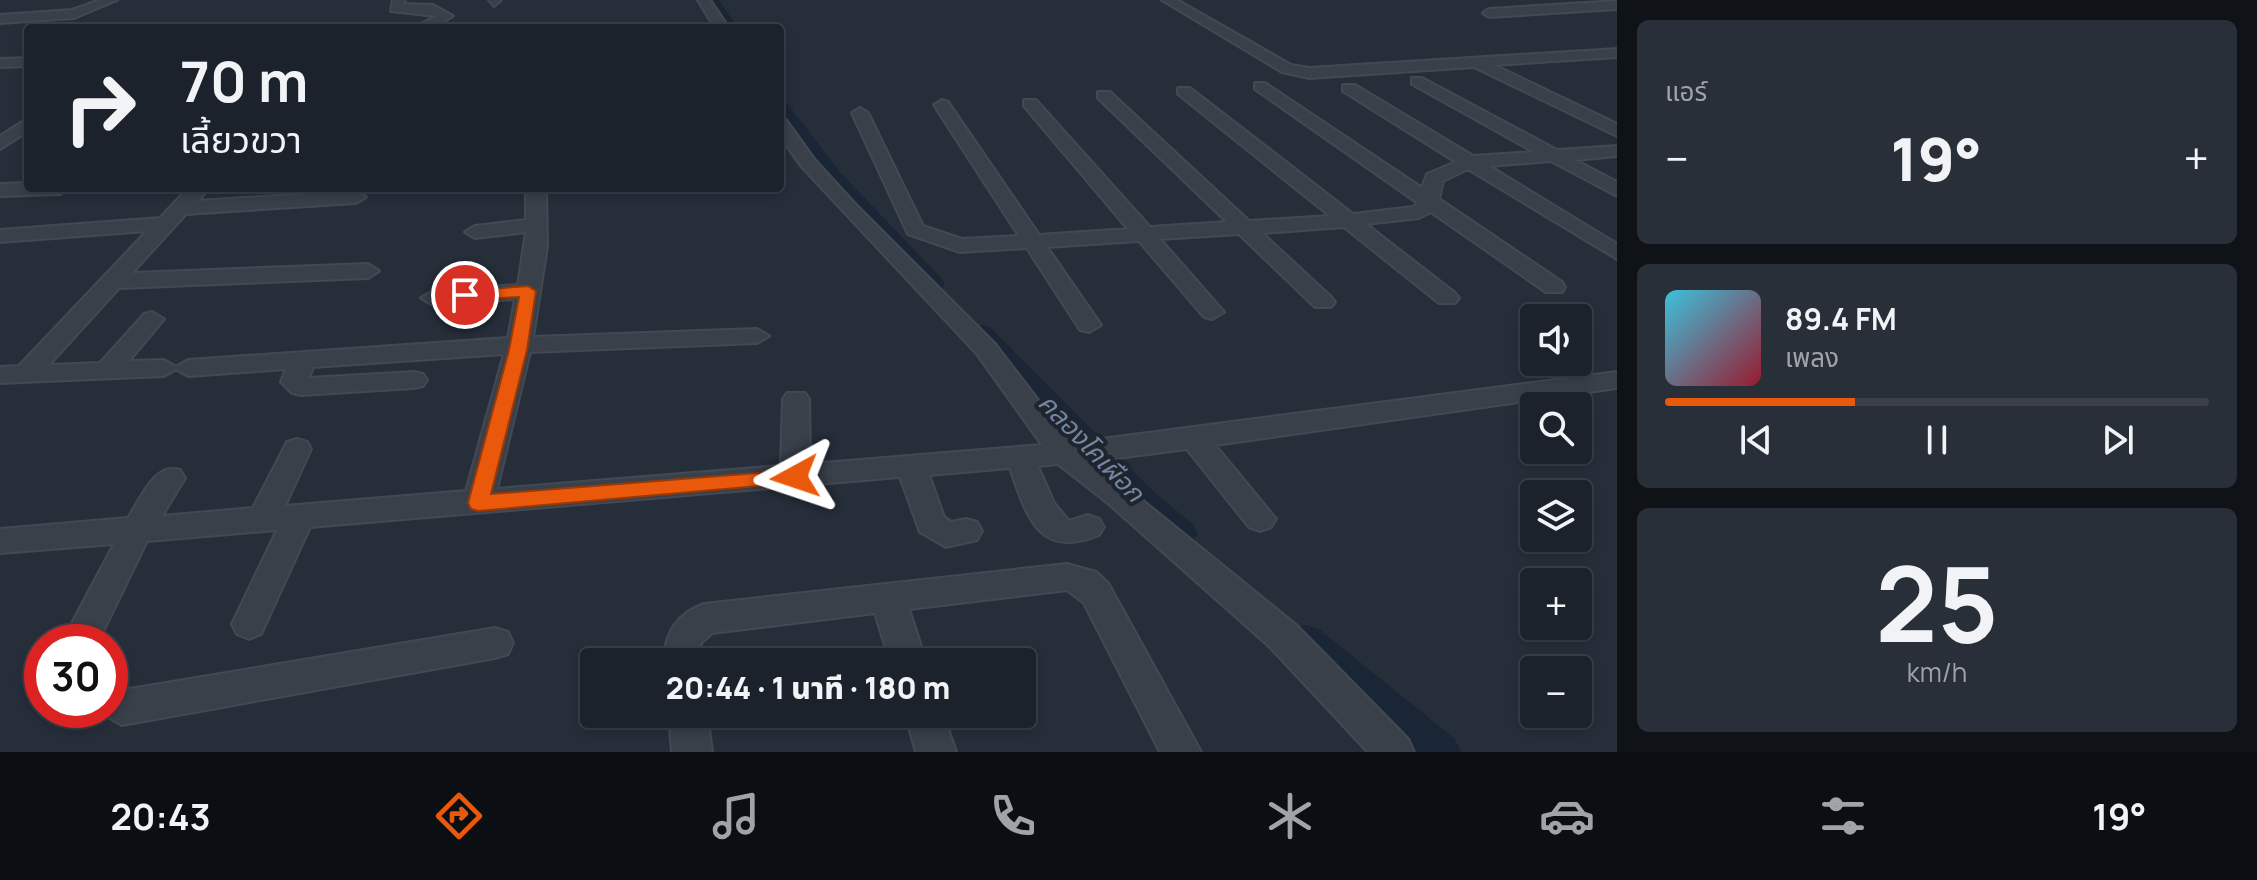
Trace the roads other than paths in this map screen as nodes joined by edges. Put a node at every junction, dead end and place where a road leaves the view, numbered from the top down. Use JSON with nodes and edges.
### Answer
{"nodes":[{"id":1,"x":111,"y":0,"type":"edge"},
{"id":2,"x":399,"y":0,"type":"edge"},
{"id":3,"x":704,"y":0,"type":"edge"},
{"id":4,"x":1168,"y":0,"type":"edge"},
{"id":5,"x":1617,"y":5,"type":"edge"},
{"id":6,"x":1489,"y":13,"type":"dead end"},
{"id":7,"x":0,"y":19,"type":"edge"},
{"id":8,"x":429,"y":24,"type":"edge"},
{"id":9,"x":719,"y":24,"type":"edge"},
{"id":10,"x":1617,"y":53,"type":"edge"},
{"id":11,"x":24,"y":62,"type":"edge"},
{"id":12,"x":1477,"y":62,"type":"junction"},
{"id":13,"x":0,"y":63,"type":"edge"},
{"id":14,"x":1417,"y":81,"type":"dead end"},
{"id":15,"x":1260,"y":86,"type":"dead end"},
{"id":16,"x":1349,"y":88,"type":"dead end"},
{"id":17,"x":1184,"y":91,"type":"dead end"},
{"id":18,"x":1104,"y":95,"type":"dead end"},
{"id":19,"x":1030,"y":103,"type":"dead end"},
{"id":20,"x":942,"y":105,"type":"dead end"},
{"id":21,"x":860,"y":113,"type":"dead end"},
{"id":22,"x":22,"y":127,"type":"dead end"},
{"id":23,"x":784,"y":130,"type":"edge"},
{"id":24,"x":1617,"y":131,"type":"edge"},
{"id":25,"x":0,"y":144,"type":"edge"},
{"id":26,"x":1617,"y":151,"type":"edge"},
{"id":27,"x":1554,"y":156,"type":"junction"},
{"id":28,"x":1470,"y":162,"type":"junction"},
{"id":29,"x":24,"y":189,"type":"edge"},
{"id":30,"x":0,"y":190,"type":"edge"},
{"id":31,"x":1617,"y":190,"type":"edge"},
{"id":32,"x":195,"y":192,"type":"edge"},
{"id":33,"x":536,"y":192,"type":"edge"},
{"id":34,"x":356,"y":197,"type":"dead end"},
{"id":35,"x":1427,"y":202,"type":"junction"},
{"id":36,"x":180,"y":208,"type":"junction"},
{"id":37,"x":1345,"y":221,"type":"junction"},
{"id":38,"x":163,"y":224,"type":"junction"},
{"id":39,"x":537,"y":225,"type":"junction"},
{"id":40,"x":1243,"y":228,"type":"junction"},
{"id":41,"x":475,"y":232,"type":"dead end"},
{"id":42,"x":1143,"y":235,"type":"junction"},
{"id":43,"x":3,"y":238,"type":"edge"},
{"id":44,"x":1033,"y":243,"type":"junction"},
{"id":45,"x":1617,"y":253,"type":"edge"},
{"id":46,"x":368,"y":271,"type":"dead end"},
{"id":47,"x":113,"y":281,"type":"junction"},
{"id":48,"x":1554,"y":287,"type":"dead end"},
{"id":49,"x":528,"y":291,"type":"junction"},
{"id":50,"x":433,"y":298,"type":"dead end"},
{"id":51,"x":1447,"y":298,"type":"dead end"},
{"id":52,"x":1323,"y":302,"type":"dead end"},
{"id":53,"x":1212,"y":312,"type":"dead end"},
{"id":54,"x":152,"y":319,"type":"dead end"},
{"id":55,"x":1089,"y":325,"type":"dead end"},
{"id":56,"x":757,"y":336,"type":"dead end"},
{"id":57,"x":519,"y":345,"type":"junction"},
{"id":58,"x":303,"y":360,"type":"junction"},
{"id":59,"x":108,"y":370,"type":"junction"},
{"id":60,"x":27,"y":373,"type":"junction"},
{"id":61,"x":0,"y":375,"type":"edge"},
{"id":62,"x":414,"y":380,"type":"dead end"},
{"id":63,"x":1617,"y":380,"type":"edge"},
{"id":64,"x":796,"y":399,"type":"dead end"},
{"id":65,"x":1194,"y":438,"type":"junction"},
{"id":66,"x":297,"y":449,"type":"dead end"},
{"id":67,"x":1067,"y":453,"type":"junction"},
{"id":68,"x":1020,"y":457,"type":"junction"},
{"id":69,"x":911,"y":467,"type":"junction"},
{"id":70,"x":795,"y":477,"type":"junction"},
{"id":71,"x":170,"y":478,"type":"dead end"},
{"id":72,"x":478,"y":503,"type":"junction"},
{"id":73,"x":299,"y":517,"type":"junction"},
{"id":74,"x":1260,"y":519,"type":"dead end"},
{"id":75,"x":263,"y":520,"type":"junction"},
{"id":76,"x":1088,"y":527,"type":"dead end"},
{"id":77,"x":138,"y":528,"type":"junction"},
{"id":78,"x":966,"y":531,"type":"dead end"},
{"id":79,"x":0,"y":541,"type":"edge"},
{"id":80,"x":888,"y":598,"type":"junction"},
{"id":81,"x":89,"y":624,"type":"edge"},
{"id":82,"x":249,"y":624,"type":"dead end"},
{"id":83,"x":495,"y":643,"type":"dead end"},
{"id":84,"x":681,"y":648,"type":"edge"},
{"id":85,"x":904,"y":648,"type":"edge"},
{"id":86,"x":128,"y":707,"type":"edge"},
{"id":87,"x":689,"y":728,"type":"edge"},
{"id":88,"x":928,"y":728,"type":"edge"},
{"id":89,"x":692,"y":752,"type":"edge"},
{"id":90,"x":936,"y":752,"type":"edge"},
{"id":91,"x":1181,"y":752,"type":"edge"},
{"id":92,"x":1394,"y":752,"type":"edge"}],
"edges":[{"from":1,"to":7,"type":"street"},
{"from":2,"to":8,"type":"street"},
{"from":3,"to":9,"type":"street"},
{"from":4,"to":12,"type":"street"},
{"from":5,"to":6,"type":"street"},
{"from":10,"to":12,"type":"street"},
{"from":11,"to":13,"type":"street"},
{"from":12,"to":24,"type":"street"},
{"from":14,"to":27,"type":"street"},
{"from":15,"to":35,"type":"street"},
{"from":16,"to":28,"type":"street"},
{"from":17,"to":37,"type":"street"},
{"from":18,"to":40,"type":"street"},
{"from":19,"to":42,"type":"street"},
{"from":20,"to":44,"type":"street"},
{"from":21,"to":44,"type":"street"},
{"from":22,"to":25,"type":"street"},
{"from":23,"to":67,"type":"street"},
{"from":26,"to":27,"type":"street"},
{"from":27,"to":28,"type":"street"},
{"from":27,"to":31,"type":"street"},
{"from":28,"to":35,"type":"street"},
{"from":28,"to":45,"type":"street"},
{"from":29,"to":30,"type":"street"},
{"from":32,"to":36,"type":"street"},
{"from":33,"to":39,"type":"street"},
{"from":34,"to":36,"type":"street"},
{"from":35,"to":37,"type":"street"},
{"from":35,"to":48,"type":"street"},
{"from":36,"to":38,"type":"street"},
{"from":37,"to":40,"type":"street"},
{"from":37,"to":51,"type":"street"},
{"from":38,"to":43,"type":"street"},
{"from":38,"to":47,"type":"street"},
{"from":39,"to":41,"type":"street"},
{"from":39,"to":49,"type":"street"},
{"from":40,"to":42,"type":"street"},
{"from":40,"to":52,"type":"street"},
{"from":42,"to":44,"type":"street"},
{"from":42,"to":53,"type":"street"},
{"from":44,"to":55,"type":"street"},
{"from":46,"to":47,"type":"street"},
{"from":47,"to":60,"type":"street"},
{"from":49,"to":50,"type":"street"},
{"from":49,"to":57,"type":"street"},
{"from":54,"to":59,"type":"street"},
{"from":56,"to":57,"type":"street"},
{"from":57,"to":58,"type":"street"},
{"from":57,"to":72,"type":"street"},
{"from":58,"to":59,"type":"street"},
{"from":58,"to":62,"type":"street"},
{"from":59,"to":60,"type":"street"},
{"from":60,"to":61,"type":"street"},
{"from":63,"to":65,"type":"street"},
{"from":64,"to":70,"type":"street"},
{"from":65,"to":67,"type":"street"},
{"from":65,"to":74,"type":"street"},
{"from":66,"to":75,"type":"street"},
{"from":67,"to":68,"type":"street"},
{"from":67,"to":92,"type":"street"},
{"from":68,"to":69,"type":"street"},
{"from":68,"to":76,"type":"street"},
{"from":69,"to":70,"type":"street"},
{"from":69,"to":78,"type":"street"},
{"from":70,"to":72,"type":"street"},
{"from":71,"to":77,"type":"street"},
{"from":72,"to":73,"type":"street"},
{"from":73,"to":75,"type":"street"},
{"from":73,"to":82,"type":"street"},
{"from":75,"to":77,"type":"street"},
{"from":77,"to":79,"type":"street"},
{"from":77,"to":81,"type":"street"},
{"from":80,"to":84,"type":"street"},
{"from":80,"to":85,"type":"street"},
{"from":80,"to":91,"type":"street"},
{"from":83,"to":86,"type":"street"},
{"from":87,"to":89,"type":"street"},
{"from":88,"to":90,"type":"street"}]}
